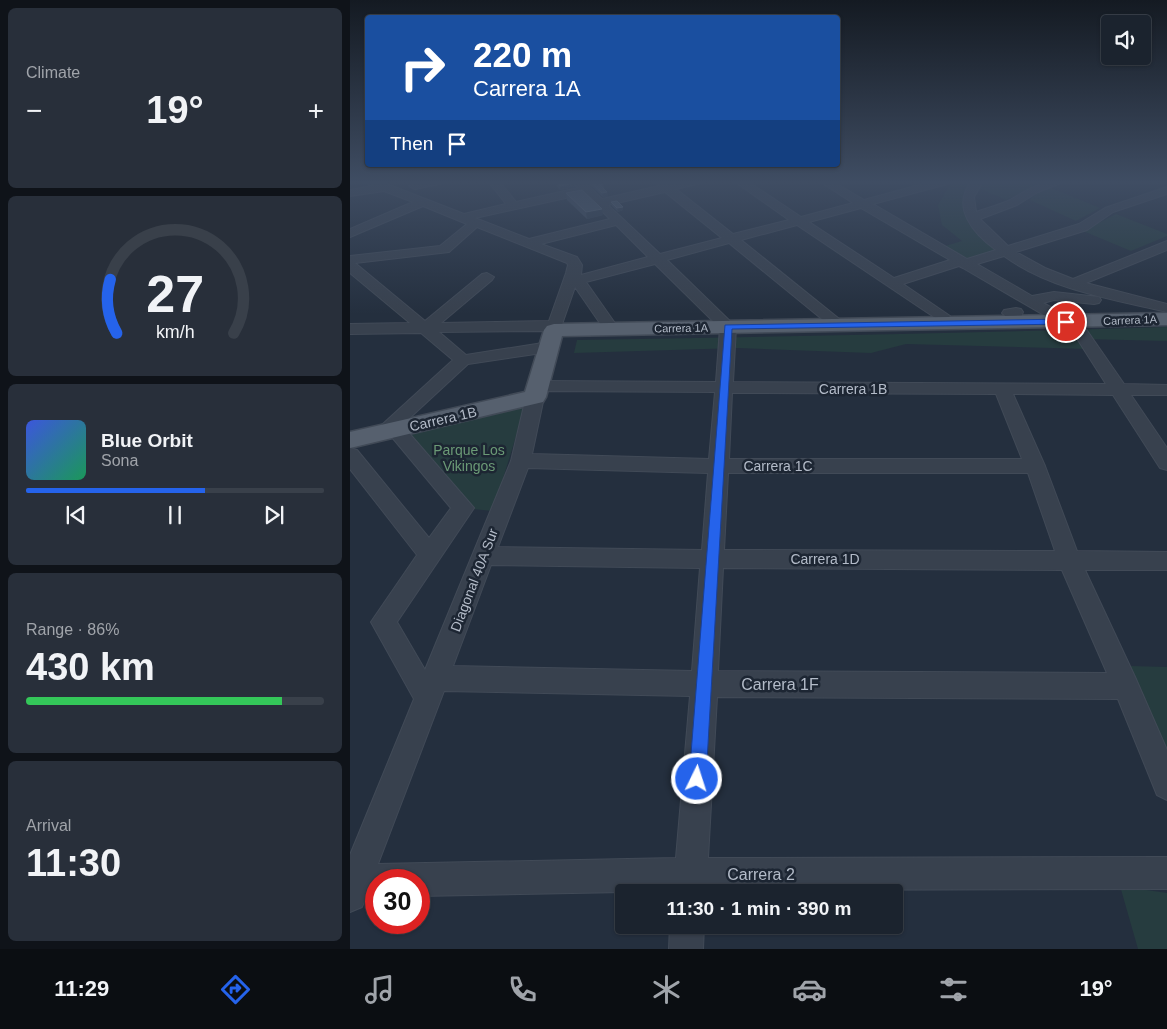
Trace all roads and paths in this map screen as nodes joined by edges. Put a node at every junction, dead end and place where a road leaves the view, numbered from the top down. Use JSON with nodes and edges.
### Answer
{"nodes":[{"id":1,"x":368,"y":225,"type":"edge"},
{"id":2,"x":472,"y":225,"type":"edge"},
{"id":3,"x":481,"y":225,"type":"edge"},
{"id":4,"x":600,"y":225,"type":"edge"},
{"id":5,"x":622,"y":225,"type":"edge"},
{"id":6,"x":714,"y":225,"type":"edge"},
{"id":7,"x":783,"y":225,"type":"edge"},
{"id":8,"x":805,"y":225,"type":"edge"},
{"id":9,"x":899,"y":225,"type":"edge"},
{"id":10,"x":978,"y":225,"type":"edge"},
{"id":11,"x":1086,"y":225,"type":"edge"},
{"id":12,"x":350,"y":233,"type":"edge"},
{"id":13,"x":731,"y":239,"type":"junction"},
{"id":14,"x":528,"y":243,"type":"junction"},
{"id":15,"x":1167,"y":245,"type":"edge"},
{"id":16,"x":1005,"y":251,"type":"junction"},
{"id":17,"x":657,"y":259,"type":"junction"},
{"id":18,"x":350,"y":260,"type":"edge"},
{"id":19,"x":962,"y":262,"type":"junction"},
{"id":20,"x":350,"y":266,"type":"edge"},
{"id":21,"x":574,"y":271,"type":"junction"},
{"id":22,"x":487,"y":277,"type":"dead end"},
{"id":23,"x":892,"y":284,"type":"junction"},
{"id":24,"x":1073,"y":284,"type":"junction"},
{"id":25,"x":1025,"y":309,"type":"junction"},
{"id":26,"x":1163,"y":315,"type":"edge"},
{"id":27,"x":942,"y":316,"type":"dead end"},
{"id":28,"x":1070,"y":322,"type":"junction"},
{"id":29,"x":838,"y":324,"type":"junction"},
{"id":30,"x":728,"y":327,"type":"junction"},
{"id":31,"x":350,"y":329,"type":"edge"},
{"id":32,"x":425,"y":329,"type":"junction"},
{"id":33,"x":611,"y":329,"type":"junction"},
{"id":34,"x":553,"y":335,"type":"junction"},
{"id":35,"x":463,"y":360,"type":"junction"},
{"id":36,"x":724,"y":388,"type":"junction"},
{"id":37,"x":1002,"y":389,"type":"junction"},
{"id":38,"x":1119,"y":389,"type":"junction"},
{"id":39,"x":1167,"y":390,"type":"edge"},
{"id":40,"x":537,"y":392,"type":"junction"},
{"id":41,"x":389,"y":432,"type":"junction"},
{"id":42,"x":350,"y":440,"type":"edge"},
{"id":43,"x":350,"y":456,"type":"edge"},
{"id":44,"x":521,"y":461,"type":"junction"},
{"id":45,"x":1167,"y":463,"type":"edge"},
{"id":46,"x":719,"y":466,"type":"junction"},
{"id":47,"x":1036,"y":466,"type":"junction"},
{"id":48,"x":430,"y":555,"type":"junction"},
{"id":49,"x":484,"y":556,"type":"junction"},
{"id":50,"x":712,"y":559,"type":"junction"},
{"id":51,"x":1069,"y":560,"type":"junction"},
{"id":52,"x":1167,"y":561,"type":"edge"},
{"id":53,"x":704,"y":684,"type":"junction"},
{"id":54,"x":1126,"y":686,"type":"junction"},
{"id":55,"x":431,"y":688,"type":"junction"},
{"id":56,"x":1167,"y":785,"type":"edge"},
{"id":57,"x":1167,"y":872,"type":"edge"},
{"id":58,"x":690,"y":883,"type":"edge"},
{"id":59,"x":352,"y":885,"type":"edge"},
{"id":60,"x":687,"y":934,"type":"edge"},
{"id":61,"x":686,"y":949,"type":"edge"}],
"edges":[{"from":1,"to":12,"type":"street"},
{"from":2,"to":18,"type":"street"},
{"from":3,"to":14,"type":"street"},
{"from":4,"to":14,"type":"street"},
{"from":5,"to":17,"type":"street"},
{"from":6,"to":13,"type":"street"},
{"from":7,"to":13,"type":"street"},
{"from":8,"to":23,"type":"street"},
{"from":9,"to":19,"type":"street"},
{"from":10,"to":16,"type":"street"},
{"from":11,"to":16,"type":"street"},
{"from":13,"to":17,"type":"street"},
{"from":13,"to":29,"type":"street"},
{"from":14,"to":21,"type":"street"},
{"from":15,"to":24,"type":"street"},
{"from":16,"to":19,"type":"street"},
{"from":16,"to":24,"type":"street"},
{"from":17,"to":21,"type":"street"},
{"from":17,"to":30,"type":"street"},
{"from":19,"to":23,"type":"street"},
{"from":19,"to":25,"type":"street"},
{"from":20,"to":32,"type":"street"},
{"from":21,"to":33,"type":"street"},
{"from":21,"to":34,"type":"street","name":"Diagonal 40A Sur"},
{"from":22,"to":32,"type":"street"},
{"from":23,"to":27,"type":"street"},
{"from":24,"to":26,"type":"street"},
{"from":25,"to":26,"type":"street"},
{"from":25,"to":28,"type":"street"},
{"from":26,"to":28,"type":"main road","name":"Carrera 1A"},
{"from":28,"to":29,"type":"main road","name":"Carrera 1A"},
{"from":28,"to":38,"type":"street"},
{"from":29,"to":30,"type":"main road","name":"Carrera 1A"},
{"from":30,"to":33,"type":"main road","name":"Carrera 1A"},
{"from":30,"to":36,"type":"street"},
{"from":31,"to":32,"type":"street"},
{"from":32,"to":34,"type":"street"},
{"from":32,"to":35,"type":"street"},
{"from":33,"to":34,"type":"main road","name":"Carrera 1A"},
{"from":34,"to":35,"type":"street"},
{"from":34,"to":40,"type":"main road","name":"Diagonal 40A Sur"},
{"from":35,"to":41,"type":"street"},
{"from":36,"to":37,"type":"street","name":"Carrera 1B"},
{"from":36,"to":40,"type":"street","name":"Carrera 1B"},
{"from":36,"to":46,"type":"street"},
{"from":37,"to":38,"type":"street","name":"Carrera 1B"},
{"from":37,"to":47,"type":"street"},
{"from":38,"to":39,"type":"street","name":"Carrera 1B"},
{"from":38,"to":45,"type":"street"},
{"from":40,"to":41,"type":"main road","name":"Carrera 1B"},
{"from":40,"to":44,"type":"street","name":"Diagonal 40A Sur"},
{"from":41,"to":42,"type":"main road","name":"Carrera 1B"},
{"from":41,"to":48,"type":"street"},
{"from":43,"to":48,"type":"street"},
{"from":44,"to":46,"type":"street","name":"Carrera 1C"},
{"from":44,"to":49,"type":"street","name":"Diagonal 40A Sur"},
{"from":46,"to":47,"type":"street","name":"Carrera 1C"},
{"from":46,"to":50,"type":"street"},
{"from":47,"to":51,"type":"street"},
{"from":48,"to":55,"type":"street"},
{"from":49,"to":50,"type":"street","name":"Carrera 1D"},
{"from":49,"to":55,"type":"street","name":"Diagonal 40A Sur"},
{"from":50,"to":51,"type":"street","name":"Carrera 1D"},
{"from":50,"to":53,"type":"street"},
{"from":51,"to":52,"type":"street","name":"Carrera 1D"},
{"from":51,"to":54,"type":"street"},
{"from":53,"to":54,"type":"street","name":"Carrera 1F"},
{"from":53,"to":55,"type":"street","name":"Carrera 1F"},
{"from":53,"to":58,"type":"street"},
{"from":54,"to":56,"type":"street"},
{"from":55,"to":59,"type":"street","name":"Diagonal 40A Sur"},
{"from":57,"to":58,"type":"street","name":"Carrera 2"},
{"from":58,"to":59,"type":"street","name":"Carrera 2"},
{"from":60,"to":61,"type":"street"}]}
